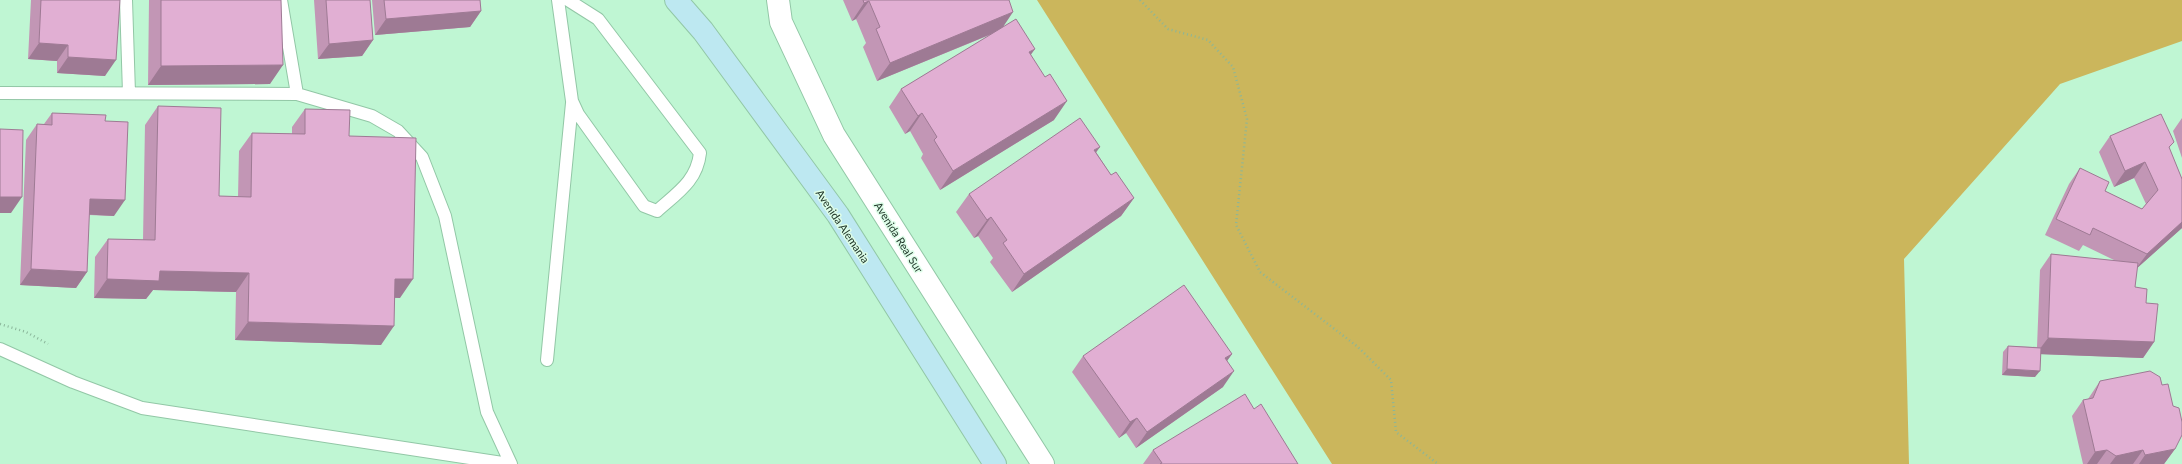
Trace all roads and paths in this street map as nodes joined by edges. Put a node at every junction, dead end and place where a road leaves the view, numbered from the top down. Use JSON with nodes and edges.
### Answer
{"nodes":[{"id":1,"x":126,"y":0,"type":"edge"},
{"id":2,"x":281,"y":0,"type":"edge"},
{"id":3,"x":558,"y":0,"type":"edge"},
{"id":4,"x":568,"y":0,"type":"edge"},
{"id":5,"x":676,"y":0,"type":"edge"},
{"id":6,"x":778,"y":0,"type":"edge"},
{"id":7,"x":1140,"y":0,"type":"edge"},
{"id":8,"x":0,"y":93,"type":"edge"},
{"id":9,"x":129,"y":93,"type":"junction"},
{"id":10,"x":297,"y":94,"type":"junction"},
{"id":11,"x":572,"y":101,"type":"junction"},
{"id":12,"x":0,"y":349,"type":"edge"},
{"id":13,"x":547,"y":360,"type":"dead end"},
{"id":14,"x":510,"y":464,"type":"edge"},
{"id":15,"x":995,"y":464,"type":"edge"},
{"id":16,"x":1042,"y":464,"type":"edge"},
{"id":17,"x":1438,"y":464,"type":"edge"}],
"edges":[{"from":1,"to":9,"type":"lane"},
{"from":2,"to":10,"type":"lane"},
{"from":3,"to":11,"type":"lane"},
{"from":4,"to":11,"type":"lane"},
{"from":5,"to":15,"type":"street","name":"Avenida Alemania"},
{"from":6,"to":16,"type":"street","name":"Avenida Real Sur"},
{"from":7,"to":17,"type":"path"},
{"from":8,"to":9,"type":"lane"},
{"from":9,"to":10,"type":"lane"},
{"from":10,"to":14,"type":"lane"},
{"from":11,"to":13,"type":"lane"},
{"from":12,"to":14,"type":"lane"}]}
